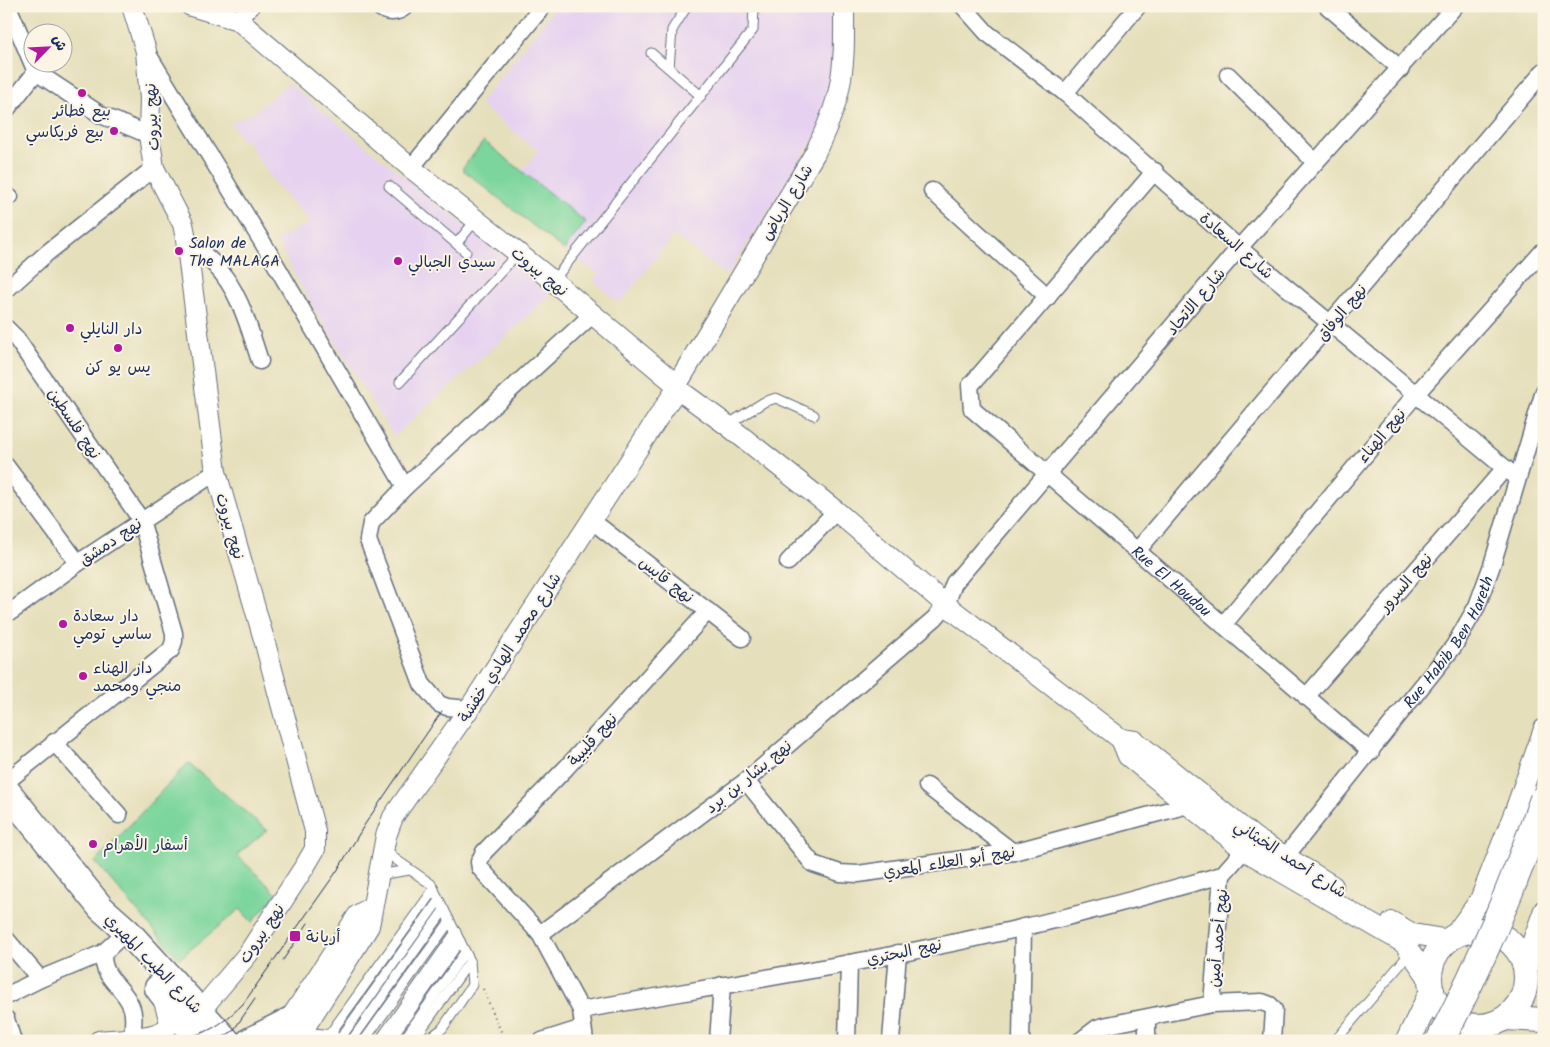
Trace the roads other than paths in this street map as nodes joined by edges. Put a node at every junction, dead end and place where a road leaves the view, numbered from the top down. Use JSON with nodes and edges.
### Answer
{"nodes":[{"id":1,"x":8,"y":6,"type":"edge"},
{"id":2,"x":132,"y":6,"type":"edge"},
{"id":3,"x":191,"y":6,"type":"edge"},
{"id":4,"x":378,"y":6,"type":"edge"},
{"id":5,"x":406,"y":6,"type":"edge"},
{"id":6,"x":687,"y":6,"type":"edge"},
{"id":7,"x":754,"y":6,"type":"edge"},
{"id":8,"x":844,"y":6,"type":"edge"},
{"id":9,"x":963,"y":6,"type":"edge"},
{"id":10,"x":1328,"y":6,"type":"edge"},
{"id":11,"x":1455,"y":6,"type":"edge"},
{"id":12,"x":539,"y":8,"type":"edge"},
{"id":13,"x":1133,"y":8,"type":"edge"},
{"id":14,"x":244,"y":13,"type":"edge"},
{"id":15,"x":22,"y":39,"type":"edge"},
{"id":16,"x":146,"y":51,"type":"junction"},
{"id":17,"x":651,"y":53,"type":"dead end"},
{"id":18,"x":669,"y":68,"type":"junction"},
{"id":19,"x":1400,"y":69,"type":"junction"},
{"id":20,"x":1544,"y":71,"type":"edge"},
{"id":21,"x":36,"y":72,"type":"joint"},
{"id":22,"x":1228,"y":75,"type":"dead end"},
{"id":23,"x":1065,"y":93,"type":"junction"},
{"id":24,"x":701,"y":96,"type":"junction"},
{"id":25,"x":6,"y":110,"type":"edge"},
{"id":26,"x":149,"y":135,"type":"junction"},
{"id":27,"x":1314,"y":162,"type":"junction"},
{"id":28,"x":154,"y":168,"type":"junction"},
{"id":29,"x":411,"y":168,"type":"junction"},
{"id":30,"x":1155,"y":171,"type":"junction"},
{"id":31,"x":389,"y":186,"type":"dead end"},
{"id":32,"x":932,"y":191,"type":"dead end"},
{"id":33,"x":476,"y":220,"type":"junction"},
{"id":34,"x":186,"y":239,"type":"junction"},
{"id":35,"x":457,"y":243,"type":"junction"},
{"id":36,"x":1239,"y":248,"type":"junction"},
{"id":37,"x":1544,"y":250,"type":"edge"},
{"id":38,"x":466,"y":252,"type":"dead end"},
{"id":39,"x":518,"y":253,"type":"junction"},
{"id":40,"x":553,"y":281,"type":"junction"},
{"id":41,"x":6,"y":290,"type":"edge"},
{"id":42,"x":1048,"y":297,"type":"junction"},
{"id":43,"x":592,"y":314,"type":"junction"},
{"id":44,"x":1331,"y":325,"type":"junction"},
{"id":45,"x":10,"y":338,"type":"edge"},
{"id":46,"x":260,"y":361,"type":"dead end"},
{"id":47,"x":400,"y":382,"type":"dead end"},
{"id":48,"x":676,"y":388,"type":"junction"},
{"id":49,"x":1544,"y":391,"type":"edge"},
{"id":50,"x":1416,"y":394,"type":"junction"},
{"id":51,"x":814,"y":414,"type":"dead end"},
{"id":52,"x":727,"y":425,"type":"junction"},
{"id":53,"x":6,"y":466,"type":"edge"},
{"id":54,"x":216,"y":472,"type":"junction"},
{"id":55,"x":1511,"y":473,"type":"junction"},
{"id":56,"x":1049,"y":474,"type":"junction"},
{"id":57,"x":405,"y":487,"type":"junction"},
{"id":58,"x":836,"y":511,"type":"junction"},
{"id":59,"x":141,"y":520,"type":"junction"},
{"id":60,"x":591,"y":520,"type":"junction"},
{"id":61,"x":1138,"y":551,"type":"junction"},
{"id":62,"x":788,"y":562,"type":"dead end"},
{"id":63,"x":78,"y":563,"type":"junction"},
{"id":64,"x":946,"y":605,"type":"junction"},
{"id":65,"x":708,"y":611,"type":"junction"},
{"id":66,"x":6,"y":612,"type":"edge"},
{"id":67,"x":1223,"y":625,"type":"junction"},
{"id":68,"x":742,"y":638,"type":"dead end"},
{"id":69,"x":1306,"y":697,"type":"junction"},
{"id":70,"x":469,"y":709,"type":"junction"},
{"id":71,"x":1544,"y":729,"type":"edge"},
{"id":72,"x":1121,"y":739,"type":"junction"},
{"id":73,"x":54,"y":742,"type":"junction"},
{"id":74,"x":1370,"y":752,"type":"junction"},
{"id":75,"x":746,"y":781,"type":"junction"},
{"id":76,"x":6,"y":782,"type":"edge"},
{"id":77,"x":927,"y":786,"type":"dead end"},
{"id":78,"x":6,"y":790,"type":"edge"},
{"id":79,"x":1544,"y":799,"type":"edge"},
{"id":80,"x":1188,"y":805,"type":"junction"},
{"id":81,"x":119,"y":816,"type":"dead end"},
{"id":82,"x":384,"y":846,"type":"junction"},
{"id":83,"x":1244,"y":850,"type":"junction"},
{"id":84,"x":1013,"y":852,"type":"junction"},
{"id":85,"x":1285,"y":857,"type":"junction"},
{"id":86,"x":1544,"y":857,"type":"edge"},
{"id":87,"x":410,"y":870,"type":"junction"},
{"id":88,"x":1222,"y":874,"type":"junction"},
{"id":89,"x":378,"y":875,"type":"junction"},
{"id":90,"x":434,"y":889,"type":"junction"},
{"id":91,"x":439,"y":900,"type":"junction"},
{"id":92,"x":444,"y":910,"type":"junction"},
{"id":93,"x":1544,"y":910,"type":"edge"},
{"id":94,"x":450,"y":921,"type":"junction"},
{"id":95,"x":1023,"y":927,"type":"junction"},
{"id":96,"x":456,"y":932,"type":"junction"},
{"id":97,"x":540,"y":934,"type":"junction"},
{"id":98,"x":6,"y":939,"type":"edge"},
{"id":99,"x":1451,"y":939,"type":"junction"},
{"id":100,"x":116,"y":941,"type":"junction"},
{"id":101,"x":460,"y":941,"type":"junction"},
{"id":102,"x":1537,"y":945,"type":"edge"},
{"id":103,"x":465,"y":952,"type":"junction"},
{"id":104,"x":1411,"y":952,"type":"junction"},
{"id":105,"x":898,"y":953,"type":"junction"},
{"id":106,"x":470,"y":961,"type":"junction"},
{"id":107,"x":850,"y":963,"type":"junction"},
{"id":108,"x":40,"y":979,"type":"junction"},
{"id":109,"x":1526,"y":982,"type":"junction"},
{"id":110,"x":722,"y":985,"type":"junction"},
{"id":111,"x":1431,"y":986,"type":"junction"},
{"id":112,"x":160,"y":991,"type":"junction"},
{"id":113,"x":6,"y":996,"type":"edge"},
{"id":114,"x":1212,"y":1004,"type":"junction"},
{"id":115,"x":581,"y":1010,"type":"junction"},
{"id":116,"x":200,"y":1011,"type":"junction"},
{"id":117,"x":6,"y":1019,"type":"edge"},
{"id":118,"x":1147,"y":1019,"type":"junction"},
{"id":119,"x":1544,"y":1020,"type":"edge"},
{"id":120,"x":1496,"y":1027,"type":"edge"},
{"id":121,"x":296,"y":1031,"type":"edge"},
{"id":122,"x":584,"y":1034,"type":"edge"},
{"id":123,"x":329,"y":1035,"type":"junction"},
{"id":124,"x":342,"y":1036,"type":"junction"},
{"id":125,"x":354,"y":1037,"type":"junction"},
{"id":126,"x":132,"y":1038,"type":"junction"},
{"id":127,"x":366,"y":1038,"type":"junction"},
{"id":128,"x":233,"y":1040,"type":"edge"},
{"id":129,"x":386,"y":1040,"type":"edge"},
{"id":130,"x":13,"y":1041,"type":"edge"},
{"id":131,"x":99,"y":1041,"type":"edge"},
{"id":132,"x":199,"y":1041,"type":"edge"},
{"id":133,"x":275,"y":1041,"type":"edge"},
{"id":134,"x":403,"y":1041,"type":"edge"},
{"id":135,"x":413,"y":1041,"type":"edge"},
{"id":136,"x":421,"y":1041,"type":"edge"},
{"id":137,"x":542,"y":1041,"type":"edge"},
{"id":138,"x":718,"y":1041,"type":"edge"},
{"id":139,"x":846,"y":1041,"type":"edge"},
{"id":140,"x":891,"y":1041,"type":"edge"},
{"id":141,"x":1021,"y":1041,"type":"edge"},
{"id":142,"x":1080,"y":1041,"type":"edge"},
{"id":143,"x":1147,"y":1041,"type":"edge"},
{"id":144,"x":1272,"y":1041,"type":"edge"},
{"id":145,"x":1335,"y":1041,"type":"edge"},
{"id":146,"x":1408,"y":1041,"type":"edge"},
{"id":147,"x":1440,"y":1041,"type":"edge"},
{"id":148,"x":1459,"y":1041,"type":"edge"}],
"edges":[{"from":1,"to":15,"type":"street"},
{"from":2,"to":16,"type":"street","name":"نهج بيروت"},
{"from":3,"to":14,"type":"street","name":"نهج بيروت"},
{"from":4,"to":5,"type":"street"},
{"from":6,"to":18,"type":"lane"},
{"from":7,"to":24,"type":"lane"},
{"from":8,"to":48,"type":"street","name":"شارع الرياض"},
{"from":9,"to":23,"type":"street","name":"شارع السعادة"},
{"from":10,"to":19,"type":"street"},
{"from":11,"to":19,"type":"street","name":"شارع الاتحاد"},
{"from":12,"to":29,"type":"street"},
{"from":13,"to":23,"type":"street"},
{"from":14,"to":29,"type":"street","name":"نهج بيروت"},
{"from":16,"to":26,"type":"street","name":"نهج بيروت"},
{"from":16,"to":57,"type":"street"},
{"from":17,"to":18,"type":"lane"},
{"from":18,"to":24,"type":"lane"},
{"from":19,"to":27,"type":"street","name":"شارع الاتحاد"},
{"from":20,"to":44,"type":"street","name":"نهج الوفاق"},
{"from":21,"to":25,"type":"street"},
{"from":21,"to":26,"type":"street"},
{"from":22,"to":27,"type":"street"},
{"from":23,"to":30,"type":"street","name":"شارع السعادة"},
{"from":24,"to":40,"type":"lane"},
{"from":26,"to":28,"type":"street","name":"نهج بيروت"},
{"from":27,"to":36,"type":"street","name":"شارع الاتحاد"},
{"from":28,"to":34,"type":"street","name":"نهج بيروت"},
{"from":28,"to":41,"type":"street"},
{"from":29,"to":33,"type":"street","name":"نهج بيروت"},
{"from":30,"to":36,"type":"street","name":"شارع السعادة"},
{"from":30,"to":42,"type":"street"},
{"from":31,"to":35,"type":"lane"},
{"from":32,"to":42,"type":"street"},
{"from":33,"to":35,"type":"lane"},
{"from":33,"to":39,"type":"street","name":"نهج بيروت"},
{"from":34,"to":46,"type":"street"},
{"from":34,"to":54,"type":"street","name":"نهج بيروت"},
{"from":35,"to":38,"type":"lane"},
{"from":36,"to":44,"type":"street","name":"شارع السعادة"},
{"from":36,"to":56,"type":"street","name":"شارع الاتحاد"},
{"from":37,"to":50,"type":"street","name":"نهج الهناء"},
{"from":39,"to":40,"type":"street","name":"نهج بيروت"},
{"from":39,"to":47,"type":"lane"},
{"from":40,"to":43,"type":"street","name":"نهج بيروت"},
{"from":42,"to":56,"type":"street","name":"Rue El Houdou"},
{"from":43,"to":48,"type":"street","name":"نهج بيروت"},
{"from":43,"to":57,"type":"street"},
{"from":44,"to":50,"type":"street","name":"شارع السعادة"},
{"from":44,"to":61,"type":"street","name":"نهج الوفاق"},
{"from":45,"to":59,"type":"street","name":"نهج فلسطين"},
{"from":48,"to":52,"type":"street","name":"نهج بيروت"},
{"from":48,"to":60,"type":"street","name":"شارع محمد الهادي خفشة"},
{"from":49,"to":55,"type":"street","name":"Rue Habib Ben Hareth"},
{"from":50,"to":55,"type":"street","name":"شارع السعادة"},
{"from":50,"to":67,"type":"street","name":"نهج الهناء"},
{"from":51,"to":52,"type":"lane"},
{"from":52,"to":58,"type":"street","name":"نهج بيروت"},
{"from":53,"to":63,"type":"street"},
{"from":54,"to":59,"type":"street","name":"نهج دمشق"},
{"from":54,"to":116,"type":"street","name":"نهج بيروت"},
{"from":55,"to":69,"type":"street","name":"نهج السرور"},
{"from":55,"to":74,"type":"street","name":"Rue Habib Ben Hareth"},
{"from":56,"to":61,"type":"street","name":"Rue El Houdou"},
{"from":56,"to":64,"type":"street","name":"شارع الاتحاد"},
{"from":57,"to":70,"type":"street"},
{"from":58,"to":62,"type":"street"},
{"from":58,"to":64,"type":"street","name":"نهج بيروت"},
{"from":59,"to":63,"type":"street","name":"نهج دمشق"},
{"from":59,"to":73,"type":"street","name":"نهج فلسطين"},
{"from":60,"to":65,"type":"street","name":"نهج قابس"},
{"from":60,"to":70,"type":"street","name":"شارع محمد الهادي خفشة"},
{"from":61,"to":67,"type":"street","name":"Rue El Houdou"},
{"from":63,"to":66,"type":"street","name":"نهج دمشق"},
{"from":64,"to":72,"type":"street","name":"نهج بيروت"},
{"from":64,"to":75,"type":"street","name":"نهج بشار بن برد"},
{"from":65,"to":68,"type":"street","name":"نهج قابس"},
{"from":65,"to":97,"type":"street","name":"نهج قليبية"},
{"from":67,"to":69,"type":"street","name":"Rue El Houdou"},
{"from":69,"to":74,"type":"street","name":"Rue El Houdou"},
{"from":70,"to":82,"type":"street","name":"شارع محمد الهادي خفشة"},
{"from":71,"to":99,"type":"street"},
{"from":72,"to":80,"type":"street"},
{"from":72,"to":85,"type":"street","name":"شارع أحمد الخبثاني"},
{"from":73,"to":76,"type":"street","name":"نهج فلسطين"},
{"from":73,"to":81,"type":"street"},
{"from":74,"to":85,"type":"street","name":"Rue Habib Ben Hareth"},
{"from":75,"to":84,"type":"street","name":"نهج أبو العلاء المعري"},
{"from":75,"to":97,"type":"street","name":"نهج بشار بن برد"},
{"from":77,"to":84,"type":"street"},
{"from":78,"to":100,"type":"main road","name":"شارع الطيب المهيري"},
{"from":79,"to":147,"type":"highway","bridge":true},
{"from":80,"to":83,"type":"street"},
{"from":80,"to":84,"type":"street","name":"نهج أبو العلاء المعري"},
{"from":82,"to":87,"type":"lane"},
{"from":82,"to":89,"type":"street","name":"شارع محمد الهادي خفشة"},
{"from":83,"to":88,"type":"street","name":"نهج أحمد أمين"},
{"from":83,"to":104,"type":"street"},
{"from":85,"to":99,"type":"street","name":"شارع أحمد الخبثاني"},
{"from":86,"to":148,"type":"highway"},
{"from":87,"to":89,"type":"lane"},
{"from":87,"to":90,"type":"lane"},
{"from":88,"to":95,"type":"street","name":"نهج البحتري"},
{"from":88,"to":114,"type":"street","name":"نهج أحمد أمين"},
{"from":89,"to":121,"type":"street","name":"شارع محمد الهادي خفشة"},
{"from":90,"to":91,"type":"lane"},
{"from":90,"to":123,"type":"lane"},
{"from":91,"to":92,"type":"lane"},
{"from":91,"to":124,"type":"lane"},
{"from":92,"to":94,"type":"lane"},
{"from":92,"to":125,"type":"lane"},
{"from":93,"to":102,"type":"street"},
{"from":94,"to":96,"type":"lane"},
{"from":94,"to":127,"type":"lane"},
{"from":95,"to":105,"type":"street","name":"نهج البحتري"},
{"from":95,"to":141,"type":"street"},
{"from":96,"to":101,"type":"lane"},
{"from":96,"to":129,"type":"lane"},
{"from":97,"to":115,"type":"street"},
{"from":98,"to":108,"type":"street"},
{"from":99,"to":109,"type":"main road"},
{"from":99,"to":111,"type":"main road"},
{"from":100,"to":108,"type":"street"},
{"from":100,"to":112,"type":"main road","name":"شارع الطيب المهيري"},
{"from":100,"to":116,"type":"main road","name":"شارع الطيب المهيري"},
{"from":100,"to":126,"type":"street"},
{"from":101,"to":103,"type":"lane"},
{"from":101,"to":129,"type":"lane"},
{"from":102,"to":109,"type":"street"},
{"from":103,"to":106,"type":"lane"},
{"from":103,"to":134,"type":"lane"},
{"from":104,"to":111,"type":"street"},
{"from":104,"to":145,"type":"lane"},
{"from":105,"to":107,"type":"street","name":"نهج البحتري"},
{"from":105,"to":140,"type":"street"},
{"from":106,"to":135,"type":"lane"},
{"from":106,"to":136,"type":"lane"},
{"from":107,"to":110,"type":"street","name":"نهج البحتري"},
{"from":107,"to":139,"type":"street"},
{"from":108,"to":113,"type":"street"},
{"from":109,"to":119,"type":"main road"},
{"from":109,"to":120,"type":"main road"},
{"from":110,"to":115,"type":"street","name":"نهج البحتري"},
{"from":110,"to":138,"type":"street"},
{"from":111,"to":120,"type":"main road"},
{"from":111,"to":146,"type":"main road"},
{"from":112,"to":126,"type":"street"},
{"from":112,"to":132,"type":"main road","name":"شارع الطيب المهيري"},
{"from":114,"to":118,"type":"street"},
{"from":114,"to":144,"type":"street"},
{"from":115,"to":122,"type":"street"},
{"from":116,"to":128,"type":"main road","name":"شارع الطيب المهيري"},
{"from":117,"to":130,"type":"street"},
{"from":118,"to":142,"type":"street"},
{"from":118,"to":143,"type":"street"},
{"from":119,"to":120,"type":"main road"},
{"from":121,"to":123,"type":"lane"},
{"from":121,"to":128,"type":"main road"},
{"from":121,"to":133,"type":"street","name":"شارع محمد الهادي خفشة"},
{"from":122,"to":137,"type":"street"},
{"from":123,"to":124,"type":"lane"},
{"from":124,"to":125,"type":"lane"},
{"from":125,"to":127,"type":"lane"},
{"from":126,"to":131,"type":"street"},
{"from":127,"to":129,"type":"lane"}]}
